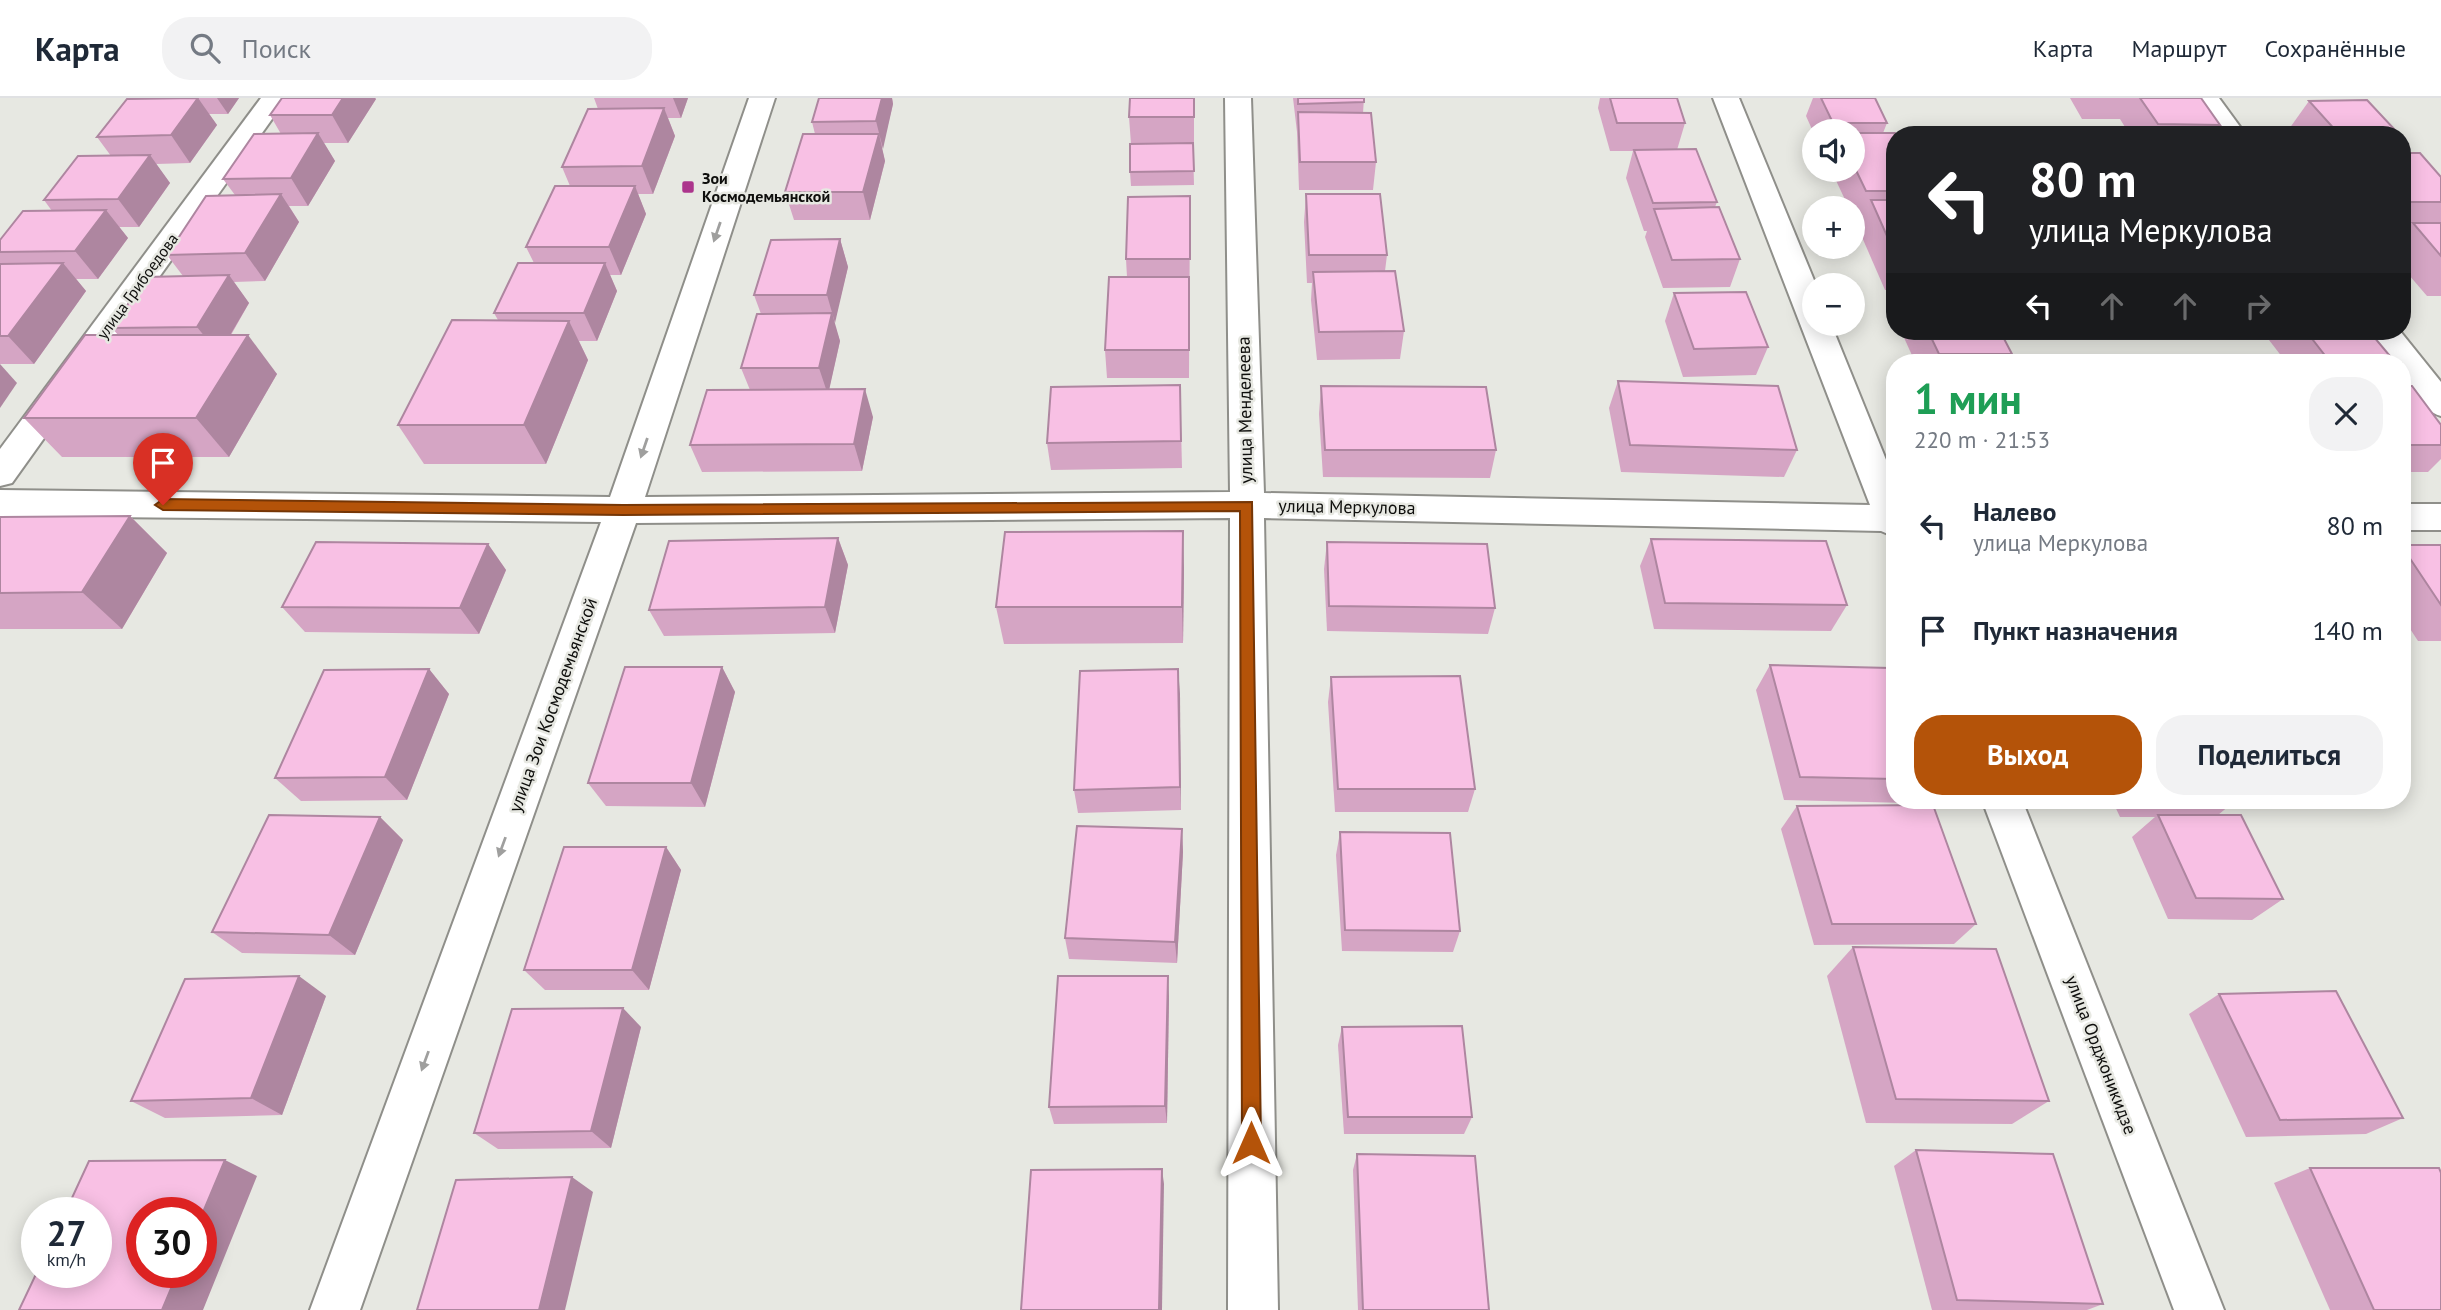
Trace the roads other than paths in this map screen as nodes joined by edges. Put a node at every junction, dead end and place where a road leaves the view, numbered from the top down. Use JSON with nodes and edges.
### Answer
{"nodes":[{"id":1,"x":274,"y":98,"type":"edge"},
{"id":2,"x":762,"y":98,"type":"edge"},
{"id":3,"x":1238,"y":98,"type":"edge"},
{"id":4,"x":1726,"y":98,"type":"edge"},
{"id":5,"x":2205,"y":98,"type":"edge"},
{"id":6,"x":2226,"y":126,"type":"edge"},
{"id":7,"x":1802,"y":290,"type":"edge"},
{"id":8,"x":1820,"y":336,"type":"edge"},
{"id":9,"x":2391,"y":340,"type":"edge"},
{"id":10,"x":2402,"y":354,"type":"edge"},
{"id":11,"x":2411,"y":366,"type":"edge"},
{"id":12,"x":2441,"y":405,"type":"edge"},
{"id":13,"x":0,"y":474,"type":"edge"},
{"id":14,"x":1886,"y":500,"type":"edge"},
{"id":15,"x":0,"y":503,"type":"edge"},
{"id":16,"x":1247,"y":505,"type":"junction"},
{"id":17,"x":623,"y":510,"type":"junction"},
{"id":18,"x":2411,"y":517,"type":"edge"},
{"id":19,"x":2441,"y":517,"type":"edge"},
{"id":20,"x":1886,"y":520,"type":"edge"},
{"id":21,"x":2005,"y":809,"type":"edge"},
{"id":22,"x":335,"y":1310,"type":"edge"},
{"id":23,"x":1253,"y":1310,"type":"edge"},
{"id":24,"x":2199,"y":1310,"type":"edge"}],
"edges":[{"from":1,"to":13,"type":"street","name":"улица Грибоедова"},
{"from":2,"to":17,"type":"street","name":"улица Зои Космодемьянской","one_way":true},
{"from":3,"to":16,"type":"street","name":"улица Менделеева"},
{"from":4,"to":7,"type":"street"},
{"from":5,"to":6,"type":"street"},
{"from":8,"to":14,"type":"street"},
{"from":9,"to":10,"type":"street"},
{"from":11,"to":12,"type":"street"},
{"from":15,"to":17,"type":"street","name":"улица Меркулова"},
{"from":16,"to":17,"type":"street","name":"улица Меркулова"},
{"from":16,"to":20,"type":"street","name":"улица Меркулова"},
{"from":16,"to":23,"type":"street","name":"улица Менделеева"},
{"from":17,"to":22,"type":"street","name":"улица Зои Космодемьянской","one_way":true},
{"from":18,"to":19,"type":"street"},
{"from":21,"to":24,"type":"street","name":"улица Орджоникидзе"}]}
